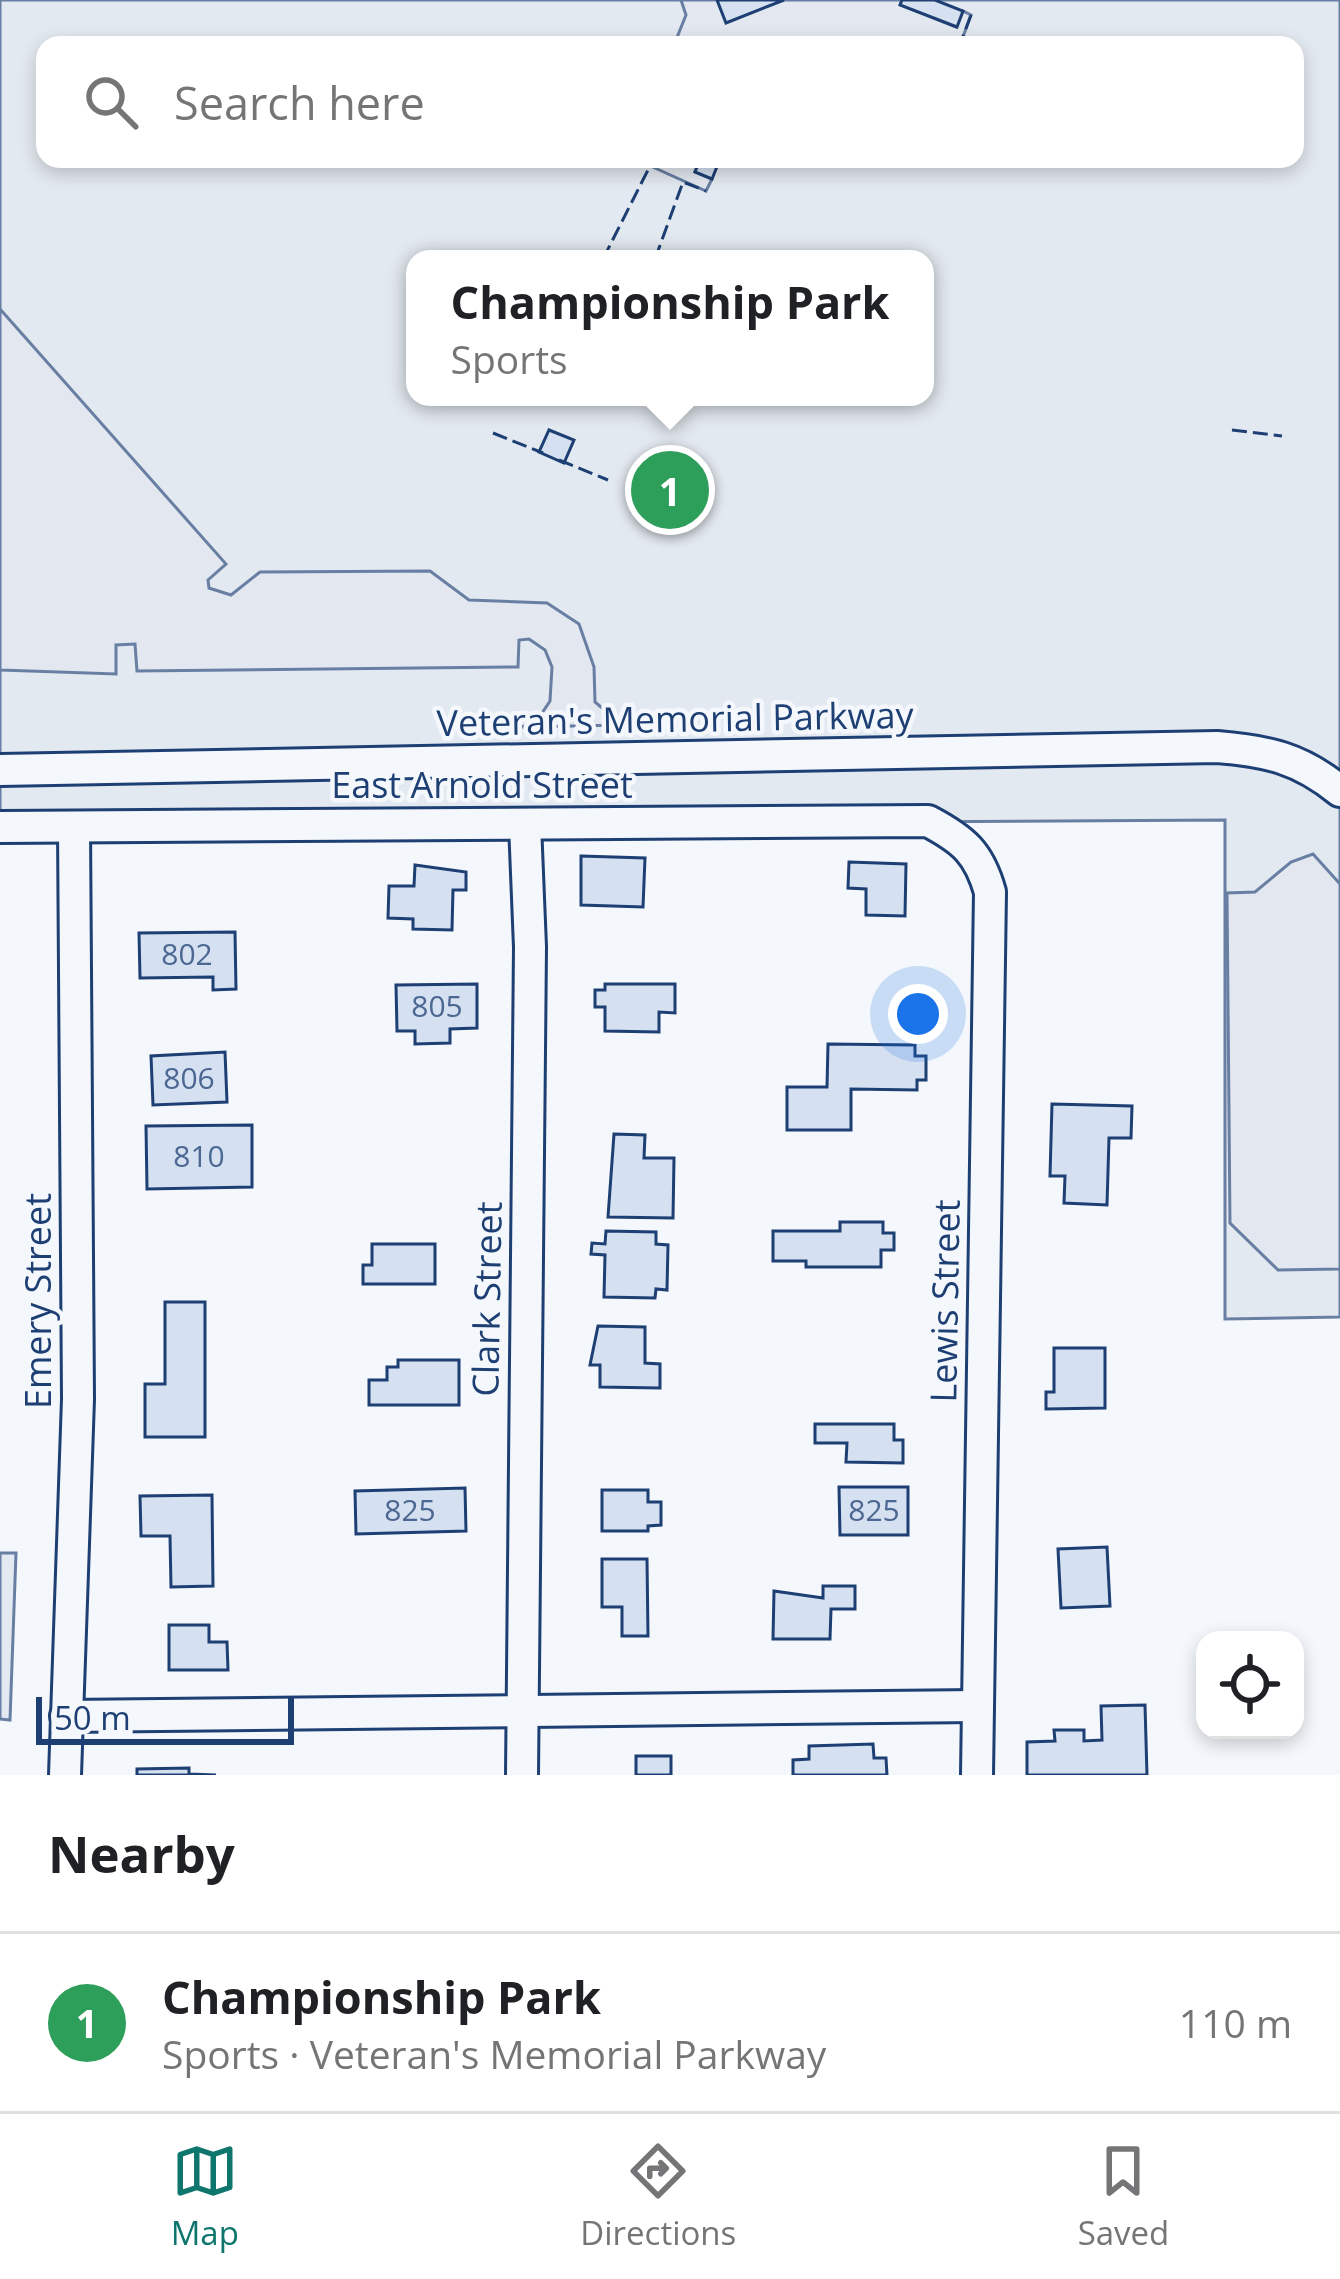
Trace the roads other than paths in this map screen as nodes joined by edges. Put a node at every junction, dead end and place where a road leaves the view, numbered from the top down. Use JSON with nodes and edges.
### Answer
{"nodes":[{"id":1,"x":0,"y":770,"type":"edge"},
{"id":2,"x":1340,"y":791,"type":"edge"},
{"id":3,"x":526,"y":824,"type":"junction"},
{"id":4,"x":0,"y":827,"type":"edge"},
{"id":5,"x":74,"y":827,"type":"junction"},
{"id":6,"x":961,"y":838,"type":"joint"},
{"id":7,"x":978,"y":1706,"type":"junction"},
{"id":8,"x":522,"y":1713,"type":"junction"},
{"id":9,"x":66,"y":1716,"type":"junction"},
{"id":10,"x":65,"y":1775,"type":"edge"},
{"id":11,"x":522,"y":1775,"type":"edge"},
{"id":12,"x":977,"y":1775,"type":"edge"}],
"edges":[{"from":1,"to":2,"type":"street","name":"Veteran's Memorial Parkway"},
{"from":3,"to":5,"type":"street","name":"East Arnold Street"},
{"from":3,"to":6,"type":"street","name":"East Arnold Street"},
{"from":3,"to":8,"type":"street","name":"Clark Street"},
{"from":4,"to":5,"type":"street","name":"East Arnold Street"},
{"from":5,"to":9,"type":"street","name":"Emery Street"},
{"from":6,"to":7,"type":"street","name":"Lewis Street"},
{"from":7,"to":8,"type":"street"},
{"from":7,"to":12,"type":"street","name":"Lewis Street"},
{"from":8,"to":9,"type":"street"},
{"from":8,"to":11,"type":"street","name":"Clark Street"},
{"from":9,"to":10,"type":"street","name":"Emery Street"}]}
